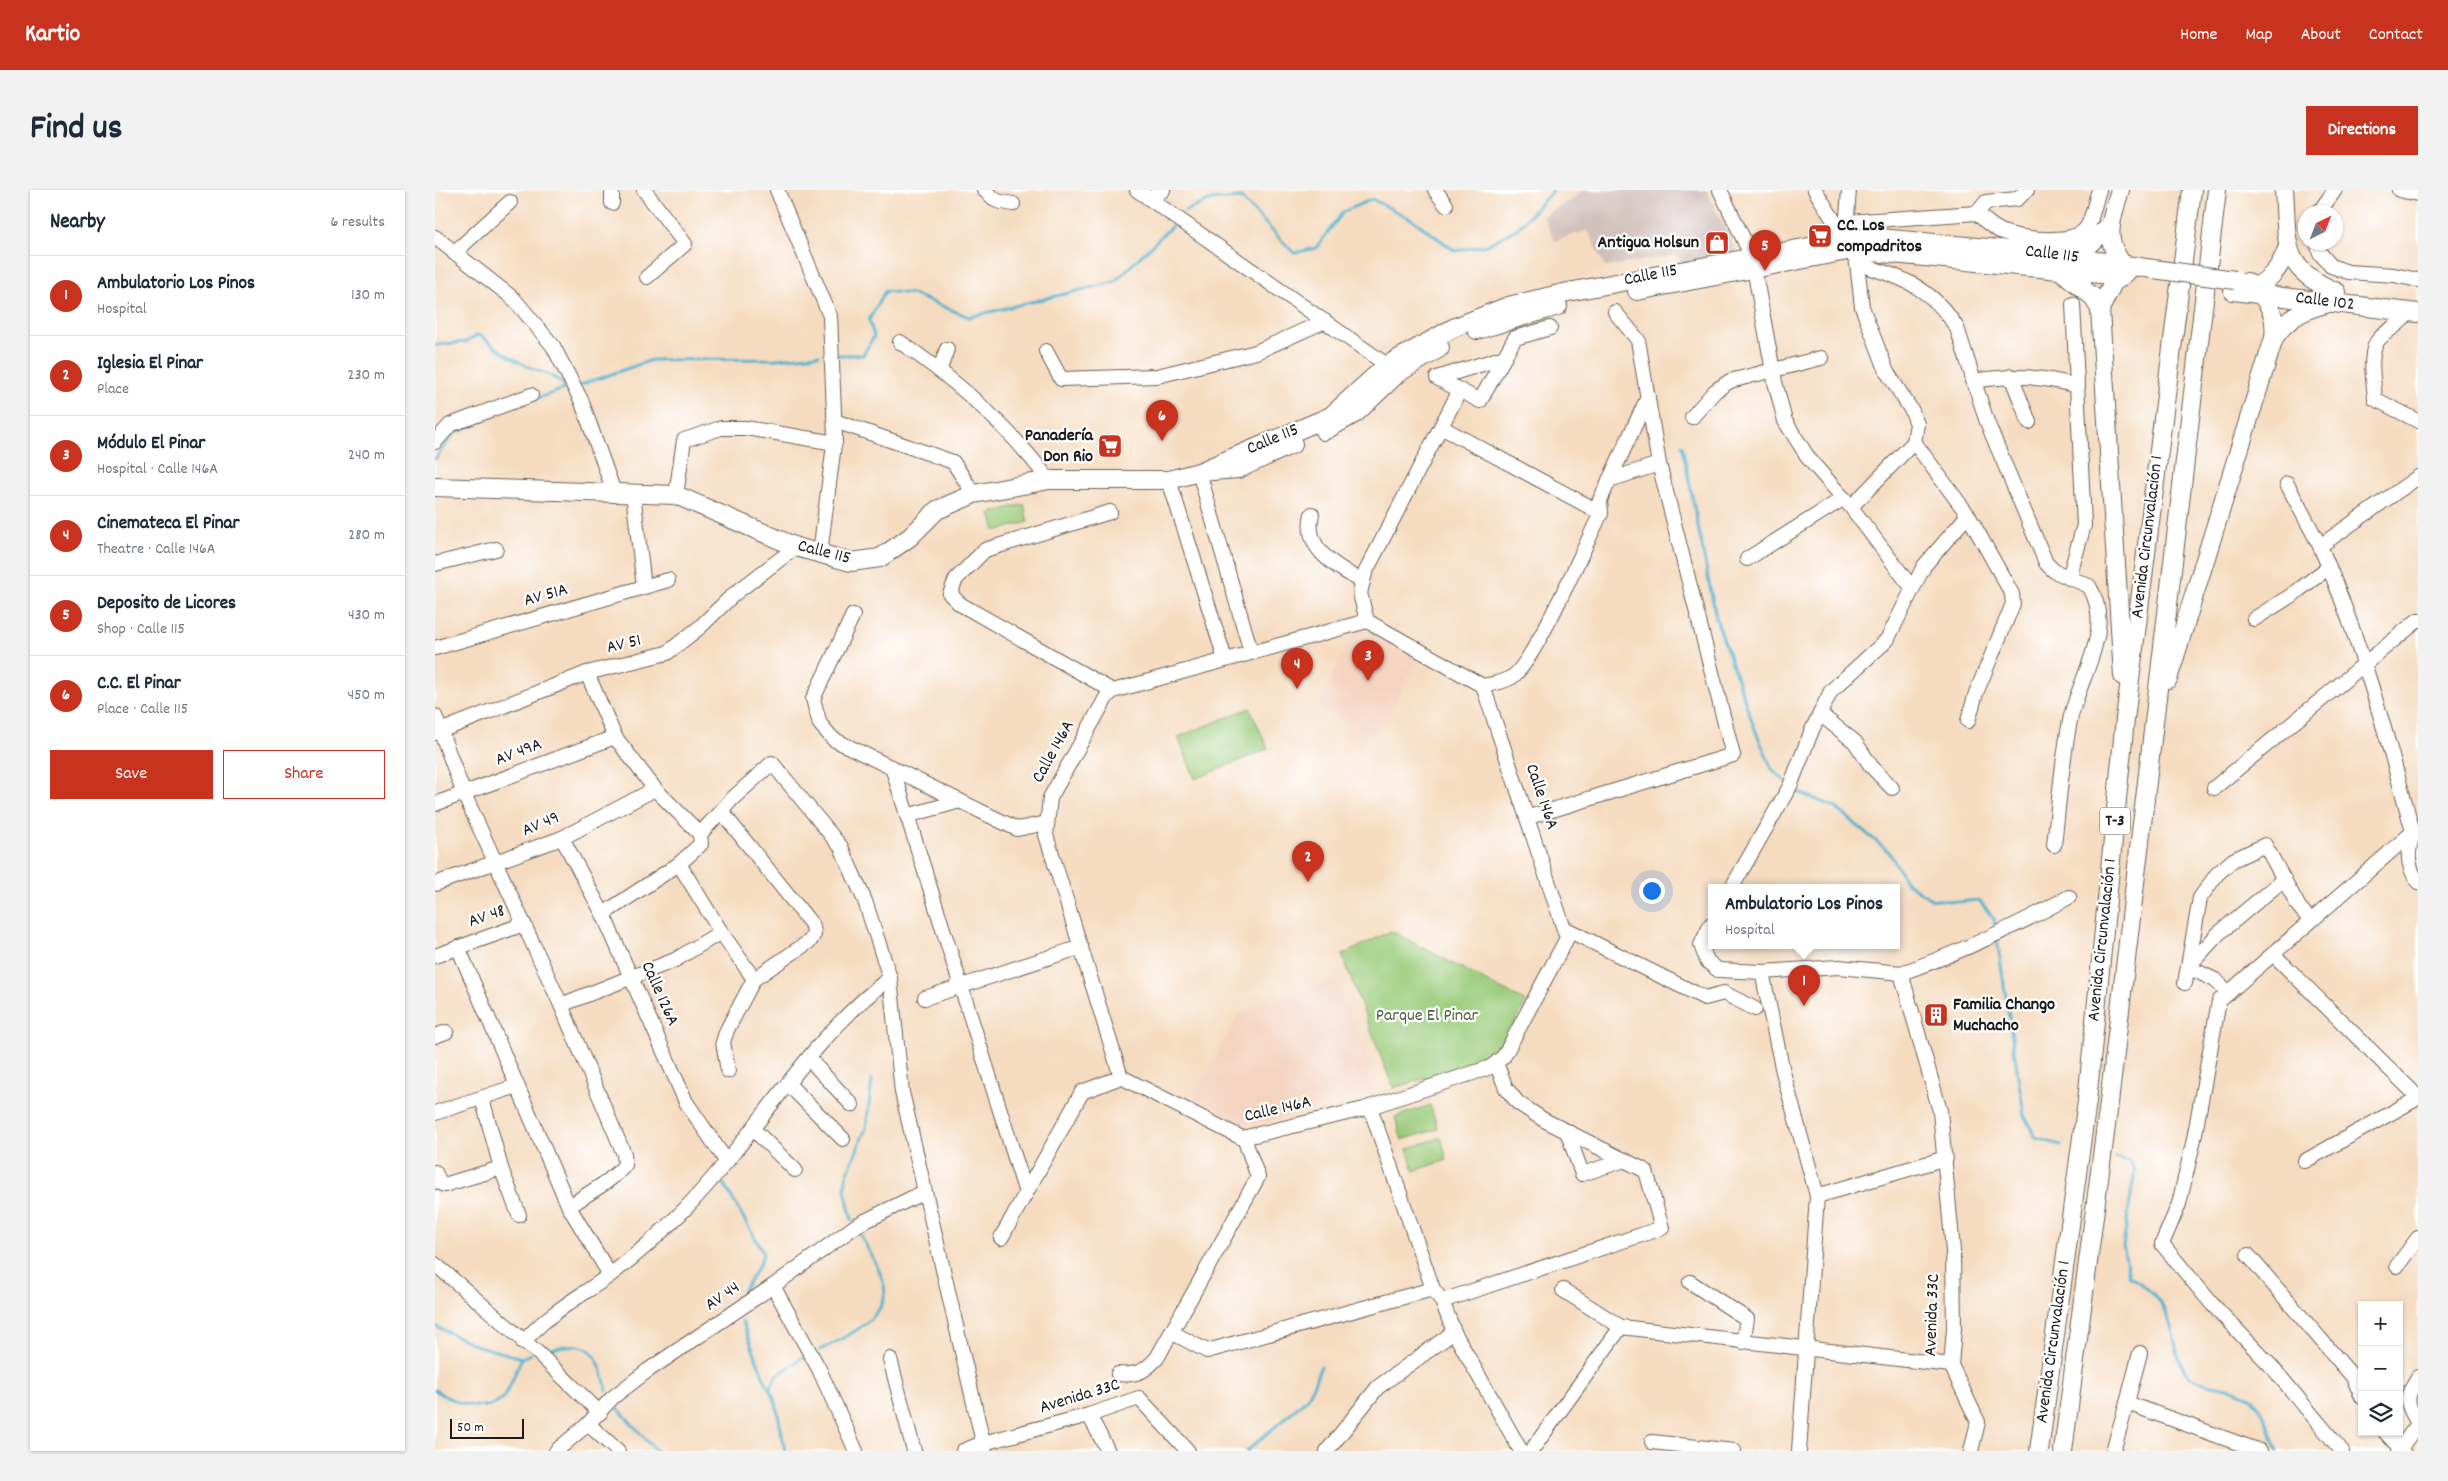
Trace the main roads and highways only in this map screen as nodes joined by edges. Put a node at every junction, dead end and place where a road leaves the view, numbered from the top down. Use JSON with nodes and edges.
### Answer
{"nodes":[{"id":1,"x":2120,"y":190,"type":"edge"},
{"id":2,"x":2192,"y":190,"type":"edge"},
{"id":3,"x":2217,"y":190,"type":"edge"},
{"id":4,"x":2284,"y":190,"type":"edge"},
{"id":5,"x":2109,"y":226,"type":"junction"},
{"id":6,"x":2288,"y":246,"type":"junction"},
{"id":7,"x":1852,"y":251,"type":"junction"},
{"id":8,"x":2041,"y":253,"type":"junction"},
{"id":9,"x":2060,"y":270,"type":"junction"},
{"id":10,"x":2134,"y":272,"type":"junction"},
{"id":11,"x":2248,"y":287,"type":"junction"},
{"id":12,"x":2333,"y":297,"type":"junction"},
{"id":13,"x":2100,"y":309,"type":"junction"},
{"id":14,"x":2415,"y":309,"type":"edge"},
{"id":15,"x":2274,"y":338,"type":"junction"},
{"id":16,"x":435,"y":487,"type":"edge"},
{"id":17,"x":2125,"y":719,"type":"junction"},
{"id":18,"x":2155,"y":722,"type":"junction"},
{"id":19,"x":2039,"y":1451,"type":"edge"},
{"id":20,"x":2063,"y":1451,"type":"edge"}],
"edges":[{"from":1,"to":5,"type":"main road"},
{"from":2,"to":17,"type":"main road","name":"Avenida Circunvalación 1","number":"T-3"},
{"from":3,"to":18,"type":"main road","name":"Avenida Circunvalación 1","number":"T-3"},
{"from":4,"to":6,"type":"main road"},
{"from":5,"to":8,"type":"main road"},
{"from":5,"to":10,"type":"main road"},
{"from":6,"to":11,"type":"main road"},
{"from":6,"to":12,"type":"main road"},
{"from":7,"to":8,"type":"main road","name":"Calle 115"},
{"from":7,"to":9,"type":"main road","name":"Calle 115"},
{"from":7,"to":16,"type":"main road","name":"Calle 115"},
{"from":8,"to":10,"type":"main road","name":"Calle 115"},
{"from":9,"to":10,"type":"main road","name":"Calle 115"},
{"from":9,"to":13,"type":"main road"},
{"from":10,"to":11,"type":"main road","name":"Calle 102","bridge":true},
{"from":10,"to":13,"type":"main road"},
{"from":11,"to":12,"type":"main road","name":"Calle 102"},
{"from":11,"to":15,"type":"main road"},
{"from":12,"to":14,"type":"main road","name":"Calle 102"},
{"from":12,"to":15,"type":"main road"},
{"from":13,"to":17,"type":"main road"},
{"from":15,"to":18,"type":"main road"},
{"from":17,"to":19,"type":"main road","name":"Avenida Circunvalación 1","number":"T-3"},
{"from":18,"to":20,"type":"main road","name":"Avenida Circunvalación 1","number":"T-3"}]}
